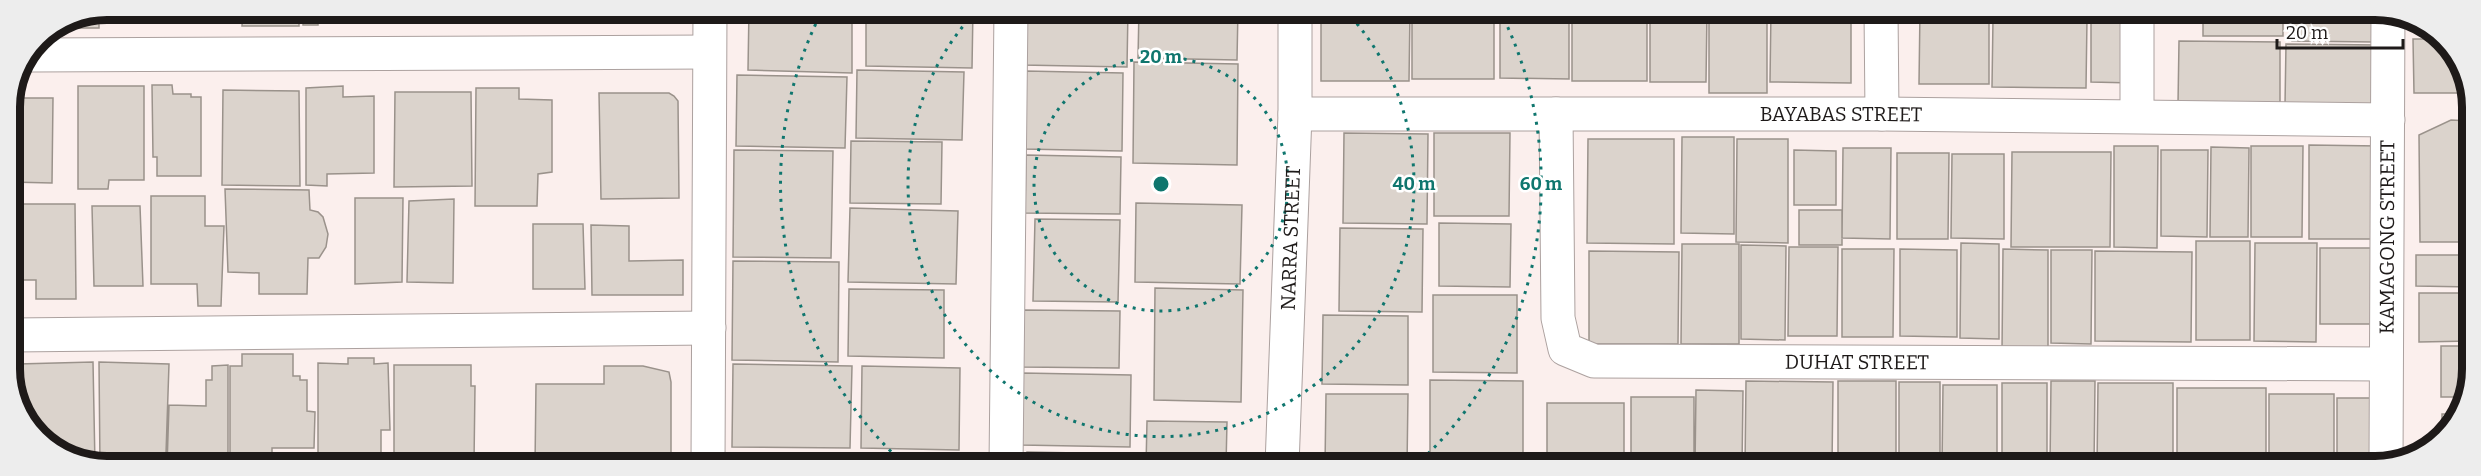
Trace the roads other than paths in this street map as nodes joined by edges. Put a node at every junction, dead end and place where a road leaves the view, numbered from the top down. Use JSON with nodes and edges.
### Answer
{"nodes":[{"id":1,"x":710,"y":20,"type":"edge"},
{"id":2,"x":1011,"y":20,"type":"edge"},
{"id":3,"x":1295,"y":20,"type":"edge"},
{"id":4,"x":1881,"y":20,"type":"edge"},
{"id":5,"x":2137,"y":20,"type":"edge"},
{"id":6,"x":2388,"y":20,"type":"edge"},
{"id":7,"x":709,"y":52,"type":"junction"},
{"id":8,"x":37,"y":55,"type":"edge"},
{"id":9,"x":1295,"y":114,"type":"junction"},
{"id":10,"x":1556,"y":114,"type":"junction"},
{"id":11,"x":1882,"y":114,"type":"junction"},
{"id":12,"x":2137,"y":116,"type":"junction"},
{"id":13,"x":2388,"y":120,"type":"junction"},
{"id":14,"x":709,"y":328,"type":"junction"},
{"id":15,"x":20,"y":335,"type":"edge"},
{"id":16,"x":2385,"y":364,"type":"junction"},
{"id":17,"x":2385,"y":455,"type":"edge"},
{"id":18,"x":708,"y":456,"type":"edge"},
{"id":19,"x":1006,"y":456,"type":"edge"},
{"id":20,"x":1282,"y":456,"type":"edge"}],
"edges":[{"from":1,"to":7,"type":"street"},
{"from":2,"to":19,"type":"street"},
{"from":3,"to":9,"type":"street","name":"NARRA STREET"},
{"from":4,"to":11,"type":"street"},
{"from":5,"to":12,"type":"street"},
{"from":6,"to":13,"type":"street","name":"KAMAGONG STREET"},
{"from":7,"to":8,"type":"street"},
{"from":7,"to":14,"type":"street"},
{"from":9,"to":10,"type":"street","name":"BAYABAS STREET"},
{"from":9,"to":20,"type":"street","name":"NARRA STREET"},
{"from":10,"to":11,"type":"street","name":"BAYABAS STREET"},
{"from":10,"to":16,"type":"street","name":"DUHAT STREET"},
{"from":11,"to":12,"type":"street","name":"BAYABAS STREET"},
{"from":12,"to":13,"type":"street","name":"BAYABAS STREET"},
{"from":13,"to":16,"type":"street","name":"KAMAGONG STREET"},
{"from":14,"to":15,"type":"street"},
{"from":14,"to":18,"type":"street"},
{"from":16,"to":17,"type":"street","name":"KAMAGONG STREET"}]}
